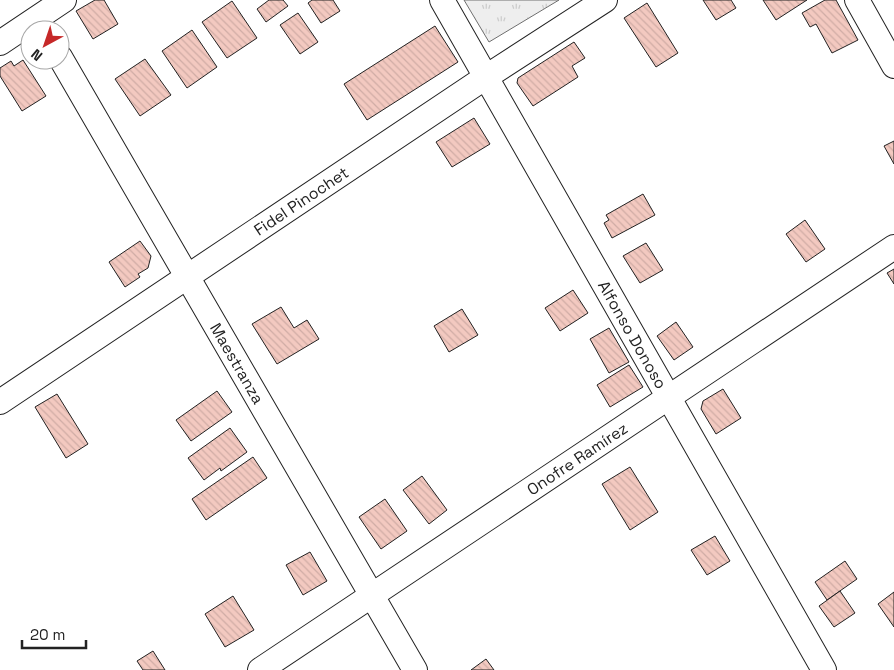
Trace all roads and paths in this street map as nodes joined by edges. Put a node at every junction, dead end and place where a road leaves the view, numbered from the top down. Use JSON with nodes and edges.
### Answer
{"nodes":[{"id":1,"x":64,"y":0,"type":"edge"},
{"id":2,"x":442,"y":0,"type":"edge"},
{"id":3,"x":605,"y":0,"type":"edge"},
{"id":4,"x":857,"y":0,"type":"edge"},
{"id":5,"x":36,"y":16,"type":"edge"},
{"id":6,"x":0,"y":42,"type":"edge"},
{"id":7,"x":894,"y":66,"type":"edge"},
{"id":8,"x":67,"y":70,"type":"edge"},
{"id":9,"x":486,"y":77,"type":"junction"},
{"id":10,"x":894,"y":247,"type":"edge"},
{"id":11,"x":186,"y":278,"type":"junction"},
{"id":12,"x":668,"y":398,"type":"junction"},
{"id":13,"x":0,"y":402,"type":"edge"},
{"id":14,"x":372,"y":595,"type":"junction"},
{"id":15,"x":260,"y":670,"type":"edge"},
{"id":16,"x":415,"y":670,"type":"edge"},
{"id":17,"x":824,"y":670,"type":"edge"}],
"edges":[{"from":1,"to":5,"type":"street"},
{"from":2,"to":9,"type":"street","name":"Alfonso Donoso"},
{"from":3,"to":9,"type":"street","name":"Fidel Pinochet"},
{"from":4,"to":7,"type":"street"},
{"from":5,"to":6,"type":"street"},
{"from":8,"to":11,"type":"street","name":"Maestranza"},
{"from":9,"to":11,"type":"street","name":"Fidel Pinochet"},
{"from":9,"to":12,"type":"street","name":"Alfonso Donoso"},
{"from":10,"to":12,"type":"street","name":"Onofre Ramírez"},
{"from":11,"to":13,"type":"street","name":"Fidel Pinochet"},
{"from":11,"to":14,"type":"street","name":"Maestranza"},
{"from":12,"to":14,"type":"street","name":"Onofre Ramírez"},
{"from":12,"to":17,"type":"street","name":"Alfonso Donoso"},
{"from":14,"to":15,"type":"street","name":"Onofre Ramírez"},
{"from":14,"to":16,"type":"street","name":"Maestranza"}]}
